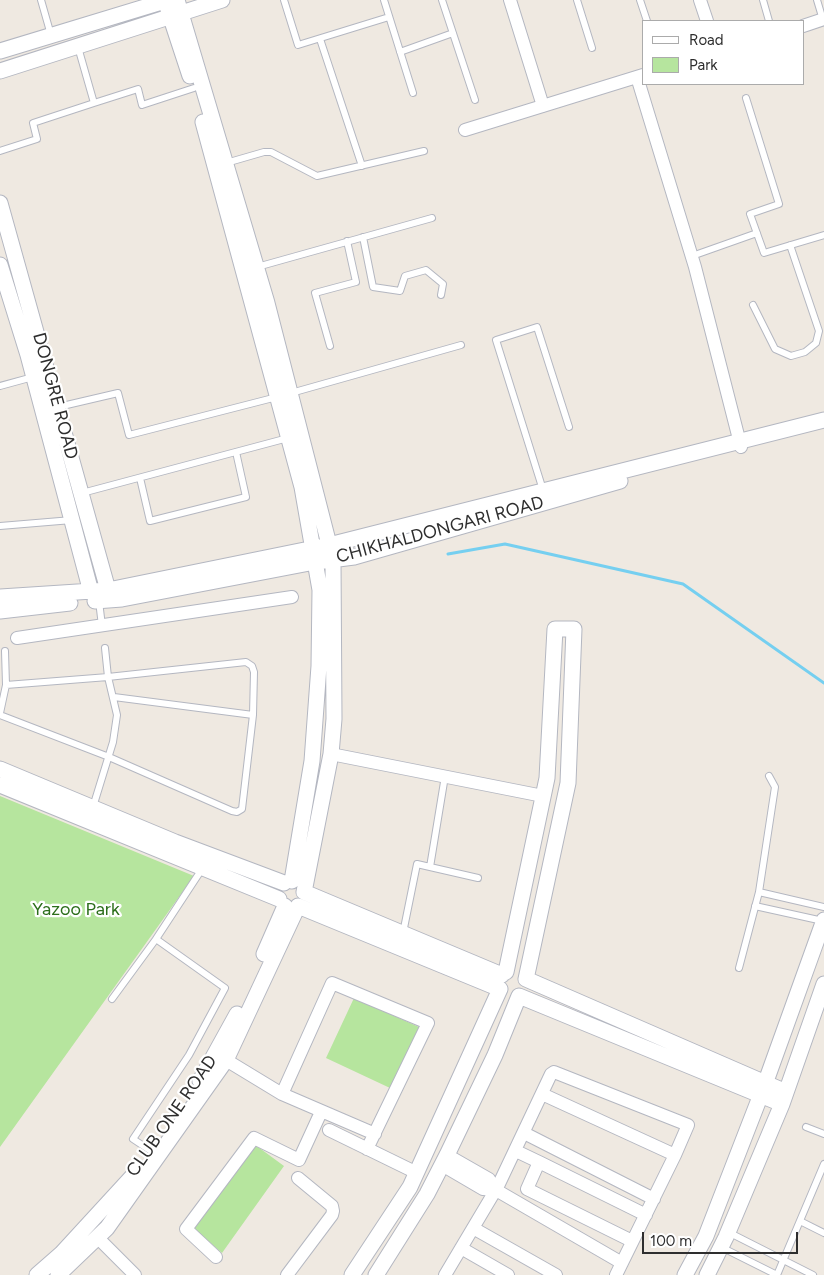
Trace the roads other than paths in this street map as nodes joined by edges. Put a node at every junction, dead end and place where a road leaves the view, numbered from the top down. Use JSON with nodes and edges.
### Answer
{"nodes":[{"id":1,"x":41,"y":0,"type":"edge"},
{"id":2,"x":222,"y":0,"type":"edge"},
{"id":3,"x":284,"y":0,"type":"edge"},
{"id":4,"x":384,"y":0,"type":"edge"},
{"id":5,"x":442,"y":0,"type":"edge"},
{"id":6,"x":510,"y":0,"type":"edge"},
{"id":7,"x":577,"y":0,"type":"edge"},
{"id":8,"x":640,"y":0,"type":"edge"},
{"id":9,"x":700,"y":0,"type":"edge"},
{"id":10,"x":763,"y":0,"type":"edge"},
{"id":11,"x":817,"y":0,"type":"edge"},
{"id":12,"x":171,"y":5,"type":"edge"},
{"id":13,"x":389,"y":17,"type":"junction"},
{"id":14,"x":647,"y":20,"type":"edge"},
{"id":15,"x":707,"y":20,"type":"edge"},
{"id":16,"x":769,"y":20,"type":"edge"},
{"id":17,"x":823,"y":20,"type":"edge"},
{"id":18,"x":804,"y":26,"type":"edge"},
{"id":19,"x":453,"y":33,"type":"junction"},
{"id":20,"x":51,"y":36,"type":"junction"},
{"id":21,"x":320,"y":39,"type":"junction"},
{"id":22,"x":78,"y":46,"type":"junction"},
{"id":23,"x":592,"y":48,"type":"dead end"},
{"id":24,"x":0,"y":52,"type":"edge"},
{"id":25,"x":400,"y":52,"type":"junction"},
{"id":26,"x":0,"y":71,"type":"edge"},
{"id":27,"x":640,"y":76,"type":"edge"},
{"id":28,"x":643,"y":85,"type":"edge"},
{"id":29,"x":194,"y":88,"type":"junction"},
{"id":30,"x":413,"y":93,"type":"dead end"},
{"id":31,"x":746,"y":98,"type":"dead end"},
{"id":32,"x":475,"y":100,"type":"dead end"},
{"id":33,"x":94,"y":103,"type":"junction"},
{"id":34,"x":543,"y":106,"type":"junction"},
{"id":35,"x":465,"y":130,"type":"dead end"},
{"id":36,"x":0,"y":150,"type":"edge"},
{"id":37,"x":424,"y":151,"type":"dead end"},
{"id":38,"x":226,"y":163,"type":"junction"},
{"id":39,"x":362,"y":166,"type":"junction"},
{"id":40,"x":0,"y":203,"type":"edge"},
{"id":41,"x":432,"y":218,"type":"dead end"},
{"id":42,"x":757,"y":233,"type":"junction"},
{"id":43,"x":824,"y":234,"type":"edge"},
{"id":44,"x":363,"y":237,"type":"junction"},
{"id":45,"x":347,"y":241,"type":"junction"},
{"id":46,"x":790,"y":245,"type":"junction"},
{"id":47,"x":692,"y":256,"type":"junction"},
{"id":48,"x":0,"y":265,"type":"edge"},
{"id":49,"x":256,"y":267,"type":"junction"},
{"id":50,"x":441,"y":296,"type":"dead end"},
{"id":51,"x":753,"y":305,"type":"dead end"},
{"id":52,"x":461,"y":345,"type":"dead end"},
{"id":53,"x":330,"y":346,"type":"dead end"},
{"id":54,"x":33,"y":377,"type":"junction"},
{"id":55,"x":0,"y":386,"type":"edge"},
{"id":56,"x":283,"y":395,"type":"junction"},
{"id":57,"x":58,"y":407,"type":"junction"},
{"id":58,"x":824,"y":420,"type":"edge"},
{"id":59,"x":570,"y":427,"type":"dead end"},
{"id":60,"x":288,"y":438,"type":"junction"},
{"id":61,"x":745,"y":442,"type":"junction"},
{"id":62,"x":236,"y":452,"type":"junction"},
{"id":63,"x":140,"y":478,"type":"junction"},
{"id":64,"x":543,"y":490,"type":"junction"},
{"id":65,"x":81,"y":493,"type":"junction"},
{"id":66,"x":72,"y":520,"type":"junction"},
{"id":67,"x":0,"y":526,"type":"edge"},
{"id":68,"x":329,"y":545,"type":"junction"},
{"id":69,"x":314,"y":555,"type":"junction"},
{"id":70,"x":333,"y":560,"type":"junction"},
{"id":71,"x":100,"y":595,"type":"junction"},
{"id":72,"x":0,"y":597,"type":"edge"},
{"id":73,"x":292,"y":597,"type":"dead end"},
{"id":74,"x":0,"y":611,"type":"edge"},
{"id":75,"x":102,"y":626,"type":"junction"},
{"id":76,"x":17,"y":638,"type":"dead end"},
{"id":77,"x":105,"y":648,"type":"dead end"},
{"id":78,"x":6,"y":651,"type":"dead end"},
{"id":79,"x":108,"y":677,"type":"junction"},
{"id":80,"x":6,"y":685,"type":"junction"},
{"id":81,"x":114,"y":697,"type":"junction"},
{"id":82,"x":0,"y":714,"type":"edge"},
{"id":83,"x":253,"y":715,"type":"junction"},
{"id":84,"x":331,"y":754,"type":"junction"},
{"id":85,"x":109,"y":757,"type":"junction"},
{"id":86,"x":0,"y":769,"type":"edge"},
{"id":87,"x":445,"y":776,"type":"junction"},
{"id":88,"x":769,"y":776,"type":"dead end"},
{"id":89,"x":0,"y":785,"type":"edge"},
{"id":90,"x":543,"y":796,"type":"junction"},
{"id":91,"x":91,"y":814,"type":"junction"},
{"id":92,"x":430,"y":867,"type":"junction"},
{"id":93,"x":203,"y":868,"type":"junction"},
{"id":94,"x":478,"y":878,"type":"dead end"},
{"id":95,"x":288,"y":882,"type":"junction"},
{"id":96,"x":759,"y":892,"type":"junction"},
{"id":97,"x":291,"y":901,"type":"junction"},
{"id":98,"x":755,"y":906,"type":"junction"},
{"id":99,"x":824,"y":907,"type":"edge"},
{"id":100,"x":824,"y":921,"type":"edge"},
{"id":101,"x":403,"y":933,"type":"junction"},
{"id":102,"x":156,"y":939,"type":"junction"},
{"id":103,"x":739,"y":968,"type":"dead end"},
{"id":104,"x":503,"y":978,"type":"junction"},
{"id":105,"x":526,"y":979,"type":"junction"},
{"id":106,"x":824,"y":984,"type":"edge"},
{"id":107,"x":519,"y":996,"type":"junction"},
{"id":108,"x":112,"y":999,"type":"dead end"},
{"id":109,"x":226,"y":1060,"type":"junction"},
{"id":110,"x":763,"y":1089,"type":"junction"},
{"id":111,"x":282,"y":1094,"type":"junction"},
{"id":112,"x":542,"y":1094,"type":"junction"},
{"id":113,"x":784,"y":1098,"type":"junction"},
{"id":114,"x":321,"y":1112,"type":"junction"},
{"id":115,"x":806,"y":1127,"type":"dead end"},
{"id":116,"x":329,"y":1130,"type":"dead end"},
{"id":117,"x":524,"y":1133,"type":"junction"},
{"id":118,"x":375,"y":1134,"type":"junction"},
{"id":119,"x":824,"y":1134,"type":"edge"},
{"id":120,"x":367,"y":1148,"type":"junction"},
{"id":121,"x":151,"y":1151,"type":"junction"},
{"id":122,"x":516,"y":1151,"type":"junction"},
{"id":123,"x":675,"y":1155,"type":"junction"},
{"id":124,"x":444,"y":1160,"type":"junction"},
{"id":125,"x":539,"y":1162,"type":"junction"},
{"id":126,"x":824,"y":1164,"type":"edge"},
{"id":127,"x":416,"y":1173,"type":"junction"},
{"id":128,"x":298,"y":1178,"type":"dead end"},
{"id":129,"x":496,"y":1190,"type":"junction"},
{"id":130,"x":654,"y":1198,"type":"junction"},
{"id":131,"x":646,"y":1215,"type":"junction"},
{"id":132,"x":800,"y":1221,"type":"junction"},
{"id":133,"x":473,"y":1228,"type":"junction"},
{"id":134,"x":824,"y":1233,"type":"edge"},
{"id":135,"x":706,"y":1236,"type":"junction"},
{"id":136,"x":97,"y":1237,"type":"junction"},
{"id":137,"x":724,"y":1241,"type":"junction"},
{"id":138,"x":632,"y":1242,"type":"junction"},
{"id":139,"x":461,"y":1248,"type":"junction"},
{"id":140,"x":216,"y":1257,"type":"dead end"},
{"id":141,"x":783,"y":1260,"type":"junction"},
{"id":142,"x":622,"y":1263,"type":"junction"},
{"id":143,"x":37,"y":1275,"type":"edge"},
{"id":144,"x":58,"y":1275,"type":"edge"},
{"id":145,"x":135,"y":1275,"type":"edge"},
{"id":146,"x":287,"y":1275,"type":"edge"},
{"id":147,"x":352,"y":1275,"type":"edge"},
{"id":148,"x":376,"y":1275,"type":"edge"},
{"id":149,"x":445,"y":1275,"type":"edge"},
{"id":150,"x":508,"y":1275,"type":"edge"},
{"id":151,"x":556,"y":1275,"type":"edge"},
{"id":152,"x":616,"y":1275,"type":"edge"},
{"id":153,"x":685,"y":1275,"type":"edge"},
{"id":154,"x":707,"y":1275,"type":"edge"},
{"id":155,"x":777,"y":1275,"type":"edge"},
{"id":156,"x":813,"y":1275,"type":"edge"}],
"edges":[{"from":1,"to":20,"type":"lane"},
{"from":2,"to":12,"type":"street"},
{"from":3,"to":21,"type":"lane"},
{"from":4,"to":13,"type":"lane"},
{"from":5,"to":19,"type":"lane"},
{"from":6,"to":34,"type":"street"},
{"from":7,"to":23,"type":"lane"},
{"from":8,"to":14,"type":"lane"},
{"from":9,"to":15,"type":"street"},
{"from":10,"to":16,"type":"lane"},
{"from":11,"to":17,"type":"lane"},
{"from":12,"to":20,"type":"street"},
{"from":12,"to":22,"type":"street"},
{"from":12,"to":29,"type":"street"},
{"from":12,"to":38,"type":"street"},
{"from":13,"to":21,"type":"lane"},
{"from":13,"to":25,"type":"lane"},
{"from":17,"to":18,"type":"street"},
{"from":19,"to":25,"type":"lane"},
{"from":19,"to":32,"type":"lane"},
{"from":20,"to":24,"type":"street"},
{"from":21,"to":39,"type":"lane"},
{"from":22,"to":26,"type":"street"},
{"from":22,"to":33,"type":"lane"},
{"from":25,"to":30,"type":"lane"},
{"from":27,"to":34,"type":"street"},
{"from":28,"to":47,"type":"street"},
{"from":29,"to":33,"type":"lane"},
{"from":29,"to":56,"type":"street"},
{"from":31,"to":42,"type":"lane"},
{"from":33,"to":36,"type":"lane"},
{"from":34,"to":35,"type":"street"},
{"from":37,"to":39,"type":"lane"},
{"from":38,"to":39,"type":"lane"},
{"from":38,"to":49,"type":"street"},
{"from":40,"to":57,"type":"street","name":"DONGRE ROAD"},
{"from":41,"to":44,"type":"lane"},
{"from":42,"to":46,"type":"lane"},
{"from":42,"to":47,"type":"lane"},
{"from":43,"to":46,"type":"lane"},
{"from":44,"to":45,"type":"lane"},
{"from":44,"to":50,"type":"lane"},
{"from":45,"to":49,"type":"lane"},
{"from":45,"to":53,"type":"lane"},
{"from":46,"to":51,"type":"lane"},
{"from":47,"to":61,"type":"street"},
{"from":48,"to":54,"type":"street","name":"DONGRE ROAD"},
{"from":49,"to":56,"type":"street"},
{"from":52,"to":56,"type":"lane"},
{"from":54,"to":55,"type":"lane"},
{"from":54,"to":66,"type":"street","name":"DONGRE ROAD"},
{"from":56,"to":57,"type":"lane"},
{"from":56,"to":60,"type":"street","name":"CLUB ONE ROAD"},
{"from":56,"to":68,"type":"street"},
{"from":57,"to":65,"type":"street","name":"DONGRE ROAD"},
{"from":58,"to":61,"type":"street","name":"CHIKHALDONGARI ROAD"},
{"from":59,"to":64,"type":"lane"},
{"from":60,"to":62,"type":"lane"},
{"from":60,"to":69,"type":"street","name":"CLUB ONE ROAD"},
{"from":61,"to":64,"type":"street","name":"CHIKHALDONGARI ROAD"},
{"from":61,"to":70,"type":"street","name":"CHIKHALDONGARI ROAD"},
{"from":62,"to":63,"type":"lane"},
{"from":62,"to":63,"type":"lane"},
{"from":63,"to":65,"type":"lane"},
{"from":64,"to":68,"type":"street","name":"CHIKHALDONGARI ROAD"},
{"from":65,"to":71,"type":"street","name":"DONGRE ROAD"},
{"from":66,"to":67,"type":"lane"},
{"from":66,"to":71,"type":"street","name":"DONGRE ROAD"},
{"from":68,"to":69,"type":"street","name":"CHIKHALDONGARI ROAD"},
{"from":68,"to":70,"type":"street"},
{"from":69,"to":70,"type":"street","name":"CHIKHALDONGARI ROAD"},
{"from":69,"to":71,"type":"street","name":"CHIKHALDONGARI ROAD"},
{"from":69,"to":95,"type":"street","name":"CLUB ONE ROAD"},
{"from":70,"to":84,"type":"street"},
{"from":71,"to":72,"type":"street","name":"CHIKHALDONGARI ROAD"},
{"from":71,"to":74,"type":"street","name":"CHIKHALDONGARI ROAD"},
{"from":71,"to":75,"type":"lane"},
{"from":73,"to":75,"type":"street"},
{"from":75,"to":76,"type":"street"},
{"from":77,"to":79,"type":"lane"},
{"from":78,"to":80,"type":"lane"},
{"from":79,"to":80,"type":"lane"},
{"from":79,"to":81,"type":"lane"},
{"from":79,"to":83,"type":"lane"},
{"from":80,"to":82,"type":"lane"},
{"from":81,"to":83,"type":"lane"},
{"from":81,"to":85,"type":"lane"},
{"from":82,"to":85,"type":"lane"},
{"from":83,"to":85,"type":"lane"},
{"from":84,"to":87,"type":"street"},
{"from":84,"to":97,"type":"street"},
{"from":85,"to":91,"type":"lane"},
{"from":86,"to":91,"type":"street"},
{"from":87,"to":90,"type":"street"},
{"from":87,"to":92,"type":"lane"},
{"from":88,"to":96,"type":"lane"},
{"from":89,"to":91,"type":"street"},
{"from":90,"to":104,"type":"street"},
{"from":90,"to":105,"type":"street"},
{"from":91,"to":93,"type":"street"},
{"from":91,"to":95,"type":"street"},
{"from":92,"to":94,"type":"lane"},
{"from":92,"to":101,"type":"lane"},
{"from":93,"to":97,"type":"street"},
{"from":93,"to":102,"type":"lane"},
{"from":95,"to":97,"type":"street","name":"CLUB ONE ROAD"},
{"from":95,"to":97,"type":"street"},
{"from":96,"to":98,"type":"lane"},
{"from":96,"to":99,"type":"lane"},
{"from":97,"to":101,"type":"street"},
{"from":97,"to":104,"type":"street"},
{"from":97,"to":109,"type":"street","name":"CLUB ONE ROAD"},
{"from":97,"to":121,"type":"street","name":"CLUB ONE ROAD"},
{"from":98,"to":100,"type":"lane"},
{"from":98,"to":103,"type":"lane"},
{"from":100,"to":110,"type":"street"},
{"from":101,"to":104,"type":"street"},
{"from":102,"to":108,"type":"lane"},
{"from":102,"to":121,"type":"lane"},
{"from":104,"to":105,"type":"street"},
{"from":104,"to":107,"type":"street"},
{"from":104,"to":127,"type":"street"},
{"from":105,"to":107,"type":"street"},
{"from":105,"to":110,"type":"street"},
{"from":106,"to":113,"type":"street"},
{"from":107,"to":110,"type":"street"},
{"from":107,"to":124,"type":"street"},
{"from":109,"to":111,"type":"street"},
{"from":109,"to":136,"type":"street","name":"CLUB ONE ROAD"},
{"from":110,"to":113,"type":"street"},
{"from":110,"to":135,"type":"street"},
{"from":111,"to":114,"type":"street"},
{"from":111,"to":118,"type":"street"},
{"from":112,"to":117,"type":"street"},
{"from":112,"to":123,"type":"street"},
{"from":112,"to":123,"type":"street"},
{"from":113,"to":137,"type":"street"},
{"from":114,"to":118,"type":"street"},
{"from":114,"to":140,"type":"street"},
{"from":115,"to":119,"type":"lane"},
{"from":116,"to":120,"type":"street"},
{"from":117,"to":122,"type":"street"},
{"from":117,"to":130,"type":"street"},
{"from":118,"to":120,"type":"street"},
{"from":120,"to":127,"type":"street"},
{"from":121,"to":143,"type":"street","name":"CLUB ONE ROAD"},
{"from":122,"to":125,"type":"street"},
{"from":122,"to":129,"type":"street"},
{"from":123,"to":130,"type":"street"},
{"from":124,"to":129,"type":"street"},
{"from":124,"to":148,"type":"street"},
{"from":125,"to":131,"type":"street"},
{"from":125,"to":138,"type":"street"},
{"from":126,"to":132,"type":"lane"},
{"from":127,"to":147,"type":"street"},
{"from":128,"to":146,"type":"street"},
{"from":129,"to":133,"type":"street"},
{"from":129,"to":142,"type":"street"},
{"from":130,"to":131,"type":"street"},
{"from":131,"to":138,"type":"street"},
{"from":132,"to":134,"type":"lane"},
{"from":132,"to":141,"type":"lane"},
{"from":133,"to":139,"type":"street"},
{"from":133,"to":151,"type":"street"},
{"from":135,"to":137,"type":"street"},
{"from":135,"to":153,"type":"street"},
{"from":136,"to":144,"type":"street","name":"CLUB ONE ROAD"},
{"from":136,"to":145,"type":"street"},
{"from":137,"to":141,"type":"lane"},
{"from":137,"to":154,"type":"street"},
{"from":137,"to":155,"type":"lane"},
{"from":138,"to":142,"type":"street"},
{"from":139,"to":149,"type":"street"},
{"from":139,"to":150,"type":"street"},
{"from":141,"to":155,"type":"lane"},
{"from":141,"to":156,"type":"lane"},
{"from":142,"to":152,"type":"street"}]}
